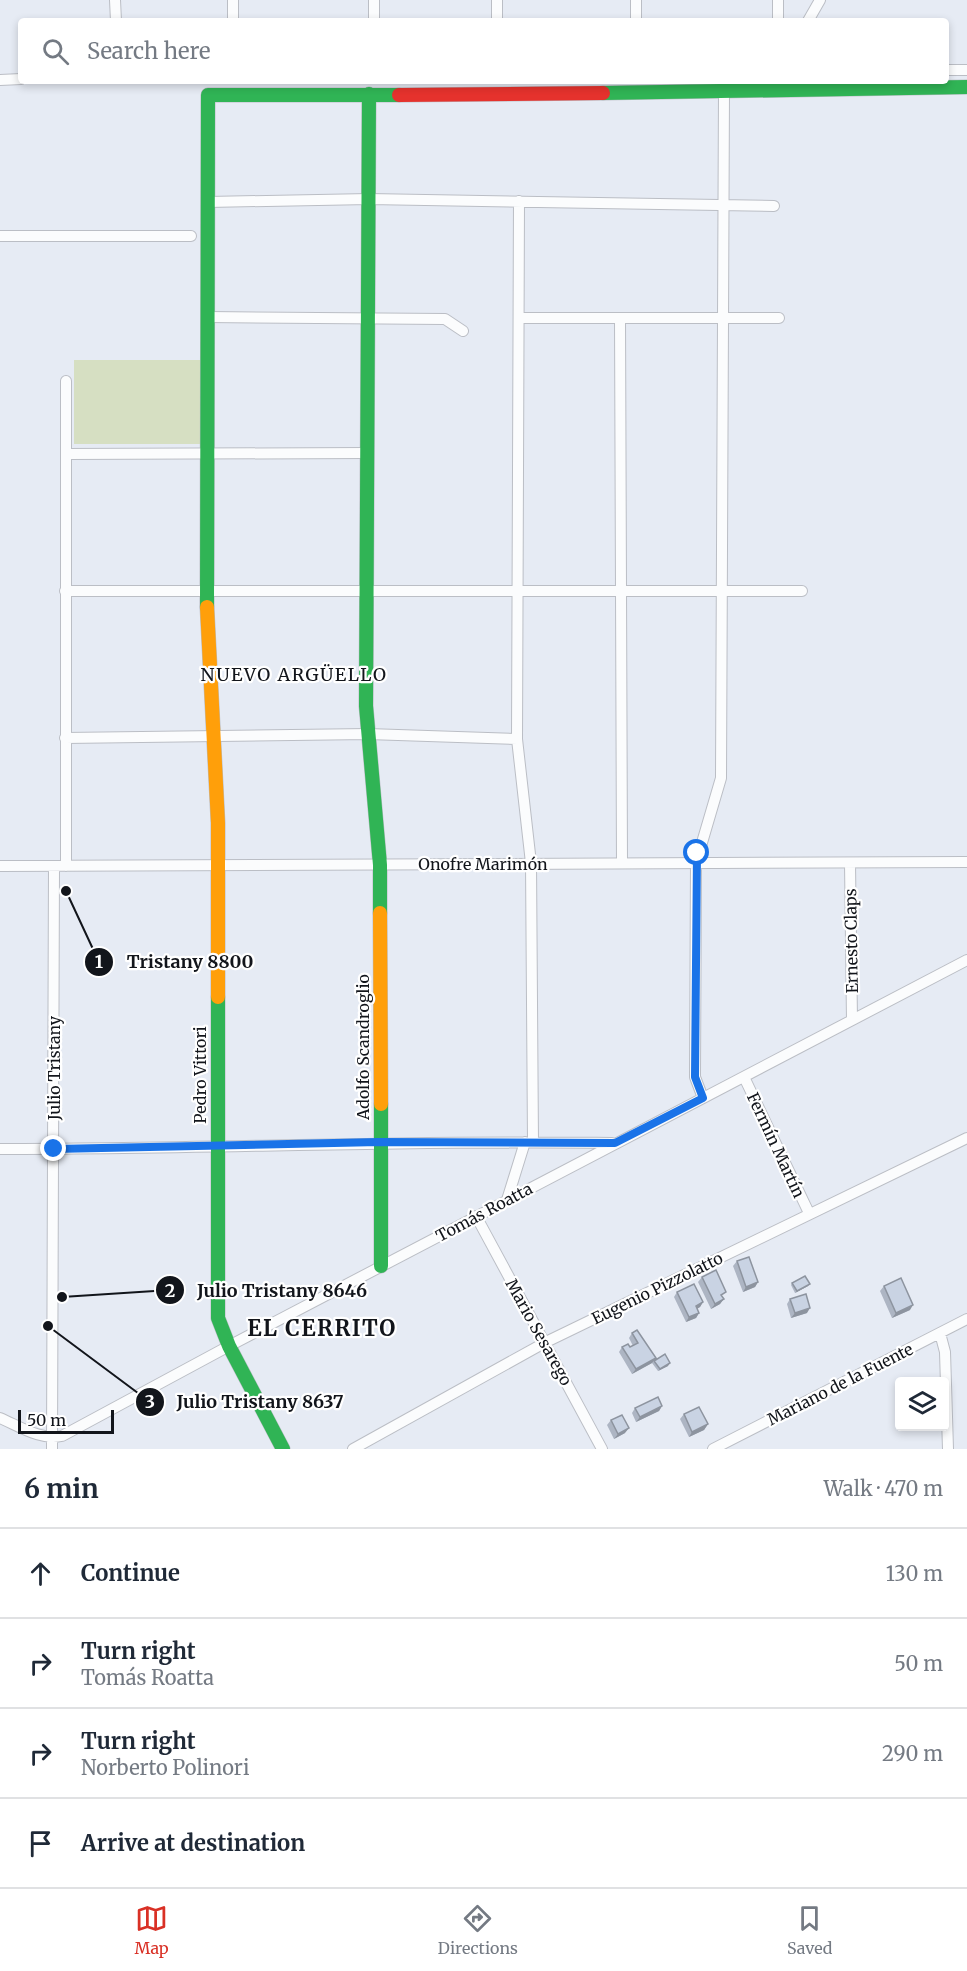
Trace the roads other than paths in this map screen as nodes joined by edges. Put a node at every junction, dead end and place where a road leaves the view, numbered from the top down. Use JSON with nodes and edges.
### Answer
{"nodes":[{"id":1,"x":115,"y":0,"type":"edge"},
{"id":2,"x":233,"y":0,"type":"edge"},
{"id":3,"x":374,"y":0,"type":"edge"},
{"id":4,"x":497,"y":0,"type":"edge"},
{"id":5,"x":636,"y":0,"type":"edge"},
{"id":6,"x":778,"y":0,"type":"edge"},
{"id":7,"x":819,"y":0,"type":"edge"},
{"id":8,"x":116,"y":18,"type":"edge"},
{"id":9,"x":233,"y":18,"type":"edge"},
{"id":10,"x":374,"y":18,"type":"edge"},
{"id":11,"x":498,"y":18,"type":"edge"},
{"id":12,"x":636,"y":18,"type":"edge"},
{"id":13,"x":778,"y":18,"type":"edge"},
{"id":14,"x":810,"y":18,"type":"edge"},
{"id":15,"x":949,"y":70,"type":"edge"},
{"id":16,"x":967,"y":70,"type":"edge"},
{"id":17,"x":0,"y":80,"type":"edge"},
{"id":18,"x":18,"y":80,"type":"edge"},
{"id":19,"x":967,"y":87,"type":"edge"},
{"id":20,"x":724,"y":91,"type":"junction"},
{"id":21,"x":369,"y":94,"type":"junction"},
{"id":22,"x":369,"y":200,"type":"junction"},
{"id":23,"x":519,"y":201,"type":"junction"},
{"id":24,"x":208,"y":202,"type":"junction"},
{"id":25,"x":722,"y":206,"type":"junction"},
{"id":26,"x":774,"y":206,"type":"dead end"},
{"id":27,"x":0,"y":236,"type":"edge"},
{"id":28,"x":191,"y":236,"type":"dead end"},
{"id":29,"x":208,"y":317,"type":"junction"},
{"id":30,"x":367,"y":317,"type":"junction"},
{"id":31,"x":520,"y":318,"type":"junction"},
{"id":32,"x":620,"y":318,"type":"junction"},
{"id":33,"x":724,"y":318,"type":"junction"},
{"id":34,"x":779,"y":318,"type":"dead end"},
{"id":35,"x":463,"y":331,"type":"dead end"},
{"id":36,"x":66,"y":381,"type":"dead end"},
{"id":37,"x":208,"y":453,"type":"junction"},
{"id":38,"x":367,"y":453,"type":"junction"},
{"id":39,"x":67,"y":454,"type":"junction"},
{"id":40,"x":65,"y":591,"type":"junction"},
{"id":41,"x":802,"y":591,"type":"dead end"},
{"id":42,"x":206,"y":592,"type":"junction"},
{"id":43,"x":367,"y":592,"type":"junction"},
{"id":44,"x":518,"y":592,"type":"junction"},
{"id":45,"x":622,"y":592,"type":"junction"},
{"id":46,"x":722,"y":592,"type":"junction"},
{"id":47,"x":368,"y":734,"type":"junction"},
{"id":48,"x":213,"y":737,"type":"junction"},
{"id":49,"x":65,"y":738,"type":"junction"},
{"id":50,"x":518,"y":739,"type":"junction"},
{"id":51,"x":850,"y":862,"type":"junction"},
{"id":52,"x":967,"y":862,"type":"edge"},
{"id":53,"x":531,"y":863,"type":"junction"},
{"id":54,"x":622,"y":863,"type":"junction"},
{"id":55,"x":696,"y":863,"type":"junction"},
{"id":56,"x":380,"y":865,"type":"junction"},
{"id":57,"x":0,"y":866,"type":"edge"},
{"id":58,"x":54,"y":866,"type":"junction"},
{"id":59,"x":66,"y":866,"type":"junction"},
{"id":60,"x":218,"y":866,"type":"junction"},
{"id":61,"x":967,"y":960,"type":"edge"},
{"id":62,"x":852,"y":1020,"type":"junction"},
{"id":63,"x":744,"y":1077,"type":"junction"},
{"id":64,"x":703,"y":1098,"type":"junction"},
{"id":65,"x":967,"y":1138,"type":"edge"},
{"id":66,"x":379,"y":1142,"type":"junction"},
{"id":67,"x":529,"y":1142,"type":"junction"},
{"id":68,"x":615,"y":1143,"type":"junction"},
{"id":69,"x":216,"y":1147,"type":"junction"},
{"id":70,"x":0,"y":1149,"type":"edge"},
{"id":71,"x":54,"y":1149,"type":"junction"},
{"id":72,"x":507,"y":1200,"type":"junction"},
{"id":73,"x":809,"y":1213,"type":"junction"},
{"id":74,"x":476,"y":1216,"type":"junction"},
{"id":75,"x":381,"y":1266,"type":"junction"},
{"id":76,"x":967,"y":1319,"type":"edge"},
{"id":77,"x":940,"y":1333,"type":"junction"},
{"id":78,"x":546,"y":1342,"type":"junction"},
{"id":79,"x":229,"y":1346,"type":"junction"},
{"id":80,"x":0,"y":1418,"type":"edge"},
{"id":81,"x":52,"y":1444,"type":"edge"},
{"id":82,"x":283,"y":1449,"type":"edge"},
{"id":83,"x":353,"y":1449,"type":"edge"},
{"id":84,"x":602,"y":1449,"type":"edge"},
{"id":85,"x":713,"y":1449,"type":"edge"},
{"id":86,"x":948,"y":1449,"type":"edge"}],
"edges":[{"from":1,"to":8,"type":"street"},
{"from":2,"to":9,"type":"street"},
{"from":3,"to":10,"type":"street"},
{"from":4,"to":11,"type":"street"},
{"from":5,"to":12,"type":"street"},
{"from":6,"to":13,"type":"street"},
{"from":7,"to":14,"type":"street"},
{"from":15,"to":16,"type":"street"},
{"from":17,"to":18,"type":"street"},
{"from":19,"to":20,"type":"street"},
{"from":20,"to":21,"type":"street"},
{"from":20,"to":25,"type":"street"},
{"from":21,"to":22,"type":"street","name":"Adolfo Scandroglio"},
{"from":21,"to":24,"type":"street","name":"Pedro Vittori"},
{"from":22,"to":23,"type":"street"},
{"from":22,"to":24,"type":"street"},
{"from":22,"to":30,"type":"street","name":"Adolfo Scandroglio"},
{"from":23,"to":25,"type":"street"},
{"from":23,"to":31,"type":"street"},
{"from":24,"to":29,"type":"street","name":"Pedro Vittori"},
{"from":25,"to":26,"type":"street"},
{"from":25,"to":33,"type":"street"},
{"from":27,"to":28,"type":"street"},
{"from":29,"to":30,"type":"street"},
{"from":29,"to":37,"type":"street","name":"Pedro Vittori"},
{"from":30,"to":35,"type":"street"},
{"from":30,"to":38,"type":"street","name":"Adolfo Scandroglio"},
{"from":31,"to":32,"type":"street"},
{"from":31,"to":44,"type":"street"},
{"from":32,"to":33,"type":"street"},
{"from":32,"to":45,"type":"street"},
{"from":33,"to":34,"type":"street"},
{"from":33,"to":46,"type":"street"},
{"from":36,"to":39,"type":"street"},
{"from":37,"to":38,"type":"street"},
{"from":37,"to":39,"type":"street"},
{"from":37,"to":42,"type":"street","name":"Pedro Vittori"},
{"from":38,"to":43,"type":"street","name":"Adolfo Scandroglio"},
{"from":39,"to":40,"type":"street"},
{"from":40,"to":42,"type":"street"},
{"from":40,"to":49,"type":"street"},
{"from":41,"to":46,"type":"street"},
{"from":42,"to":43,"type":"street"},
{"from":42,"to":48,"type":"street","name":"Pedro Vittori"},
{"from":43,"to":44,"type":"street"},
{"from":43,"to":47,"type":"street","name":"Adolfo Scandroglio"},
{"from":44,"to":45,"type":"street"},
{"from":44,"to":50,"type":"street"},
{"from":45,"to":46,"type":"street"},
{"from":45,"to":54,"type":"street"},
{"from":46,"to":55,"type":"street"},
{"from":47,"to":48,"type":"street"},
{"from":47,"to":50,"type":"street"},
{"from":47,"to":56,"type":"street","name":"Adolfo Scandroglio"},
{"from":48,"to":49,"type":"street"},
{"from":48,"to":60,"type":"street","name":"Pedro Vittori"},
{"from":49,"to":59,"type":"street"},
{"from":50,"to":53,"type":"street"},
{"from":51,"to":52,"type":"street","name":"Onofre Marimón"},
{"from":51,"to":55,"type":"street","name":"Onofre Marimón"},
{"from":51,"to":62,"type":"street","name":"Ernesto Claps"},
{"from":53,"to":54,"type":"street","name":"Onofre Marimón"},
{"from":53,"to":56,"type":"street","name":"Onofre Marimón"},
{"from":53,"to":67,"type":"street"},
{"from":54,"to":55,"type":"street","name":"Onofre Marimón"},
{"from":55,"to":64,"type":"street"},
{"from":56,"to":60,"type":"street","name":"Onofre Marimón"},
{"from":56,"to":66,"type":"street","name":"Adolfo Scandroglio"},
{"from":57,"to":58,"type":"street","name":"Onofre Marimón"},
{"from":58,"to":59,"type":"street","name":"Onofre Marimón"},
{"from":58,"to":71,"type":"street","name":"Julio Tristany"},
{"from":59,"to":60,"type":"street","name":"Onofre Marimón"},
{"from":60,"to":69,"type":"street","name":"Pedro Vittori"},
{"from":61,"to":62,"type":"street","name":"Tomás Roatta"},
{"from":62,"to":63,"type":"street","name":"Tomás Roatta"},
{"from":63,"to":64,"type":"street","name":"Tomás Roatta"},
{"from":63,"to":73,"type":"street","name":"Fermín Martín"},
{"from":64,"to":68,"type":"street","name":"Tomás Roatta"},
{"from":65,"to":73,"type":"street","name":"Eugenio Pizzolatto"},
{"from":66,"to":67,"type":"street"},
{"from":66,"to":69,"type":"street"},
{"from":66,"to":75,"type":"street","name":"Adolfo Scandroglio"},
{"from":67,"to":68,"type":"street"},
{"from":67,"to":72,"type":"street"},
{"from":68,"to":72,"type":"street","name":"Tomás Roatta"},
{"from":69,"to":71,"type":"street"},
{"from":69,"to":79,"type":"street","name":"Pedro Vittori"},
{"from":70,"to":71,"type":"street"},
{"from":71,"to":81,"type":"street","name":"Julio Tristany"},
{"from":72,"to":74,"type":"street","name":"Tomás Roatta"},
{"from":73,"to":78,"type":"street","name":"Eugenio Pizzolatto"},
{"from":74,"to":75,"type":"street","name":"Tomás Roatta"},
{"from":74,"to":78,"type":"street","name":"Mario Sesarego"},
{"from":75,"to":79,"type":"street","name":"Tomás Roatta"},
{"from":76,"to":77,"type":"street","name":"Mariano de la Fuente"},
{"from":77,"to":85,"type":"street","name":"Mariano de la Fuente"},
{"from":77,"to":86,"type":"street"},
{"from":78,"to":83,"type":"street","name":"Eugenio Pizzolatto"},
{"from":78,"to":84,"type":"street","name":"Mario Sesarego"},
{"from":79,"to":81,"type":"street","name":"Tomás Roatta"},
{"from":79,"to":82,"type":"street","name":"Pedro Vittori"},
{"from":80,"to":81,"type":"street"}]}
